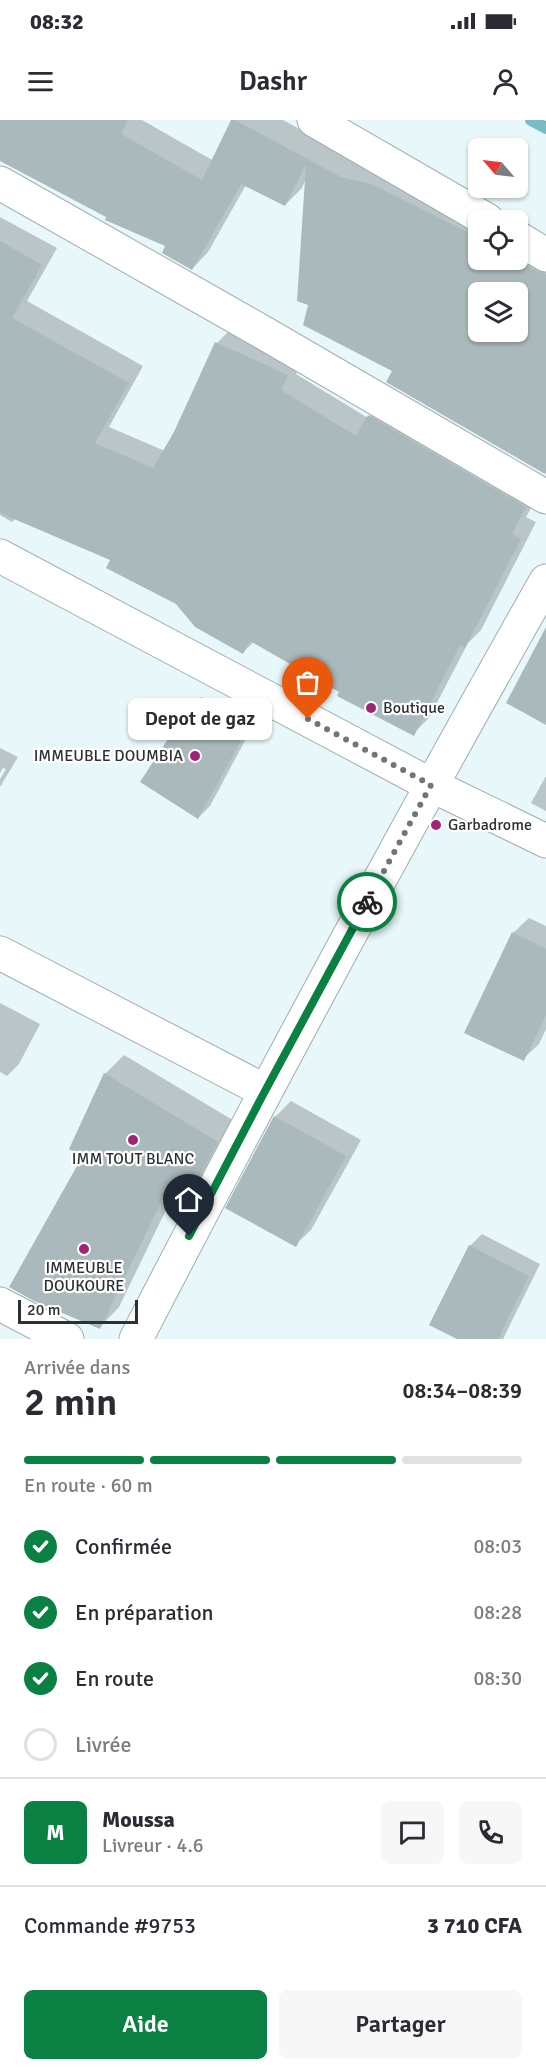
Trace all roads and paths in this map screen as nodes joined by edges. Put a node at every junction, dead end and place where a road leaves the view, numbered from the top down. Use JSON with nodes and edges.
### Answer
{"nodes":[{"id":1,"x":314,"y":120,"type":"edge"},
{"id":2,"x":0,"y":183,"type":"edge"},
{"id":3,"x":470,"y":210,"type":"edge"},
{"id":4,"x":528,"y":244,"type":"edge"},
{"id":5,"x":546,"y":255,"type":"edge"},
{"id":6,"x":546,"y":497,"type":"edge"},
{"id":7,"x":0,"y":556,"type":"edge"},
{"id":8,"x":546,"y":581,"type":"edge"},
{"id":9,"x":431,"y":785,"type":"junction"},
{"id":10,"x":546,"y":841,"type":"edge"},
{"id":11,"x":0,"y":953,"type":"edge"},
{"id":12,"x":265,"y":1091,"type":"junction"},
{"id":13,"x":0,"y":1304,"type":"edge"},
{"id":14,"x":67,"y":1339,"type":"edge"},
{"id":15,"x":136,"y":1339,"type":"edge"}],
"edges":[{"from":1,"to":3,"type":"street"},
{"from":2,"to":6,"type":"street"},
{"from":4,"to":5,"type":"street"},
{"from":7,"to":9,"type":"street"},
{"from":8,"to":9,"type":"street"},
{"from":9,"to":10,"type":"street"},
{"from":9,"to":12,"type":"street"},
{"from":11,"to":12,"type":"street"},
{"from":12,"to":15,"type":"street"},
{"from":13,"to":14,"type":"street"}]}
